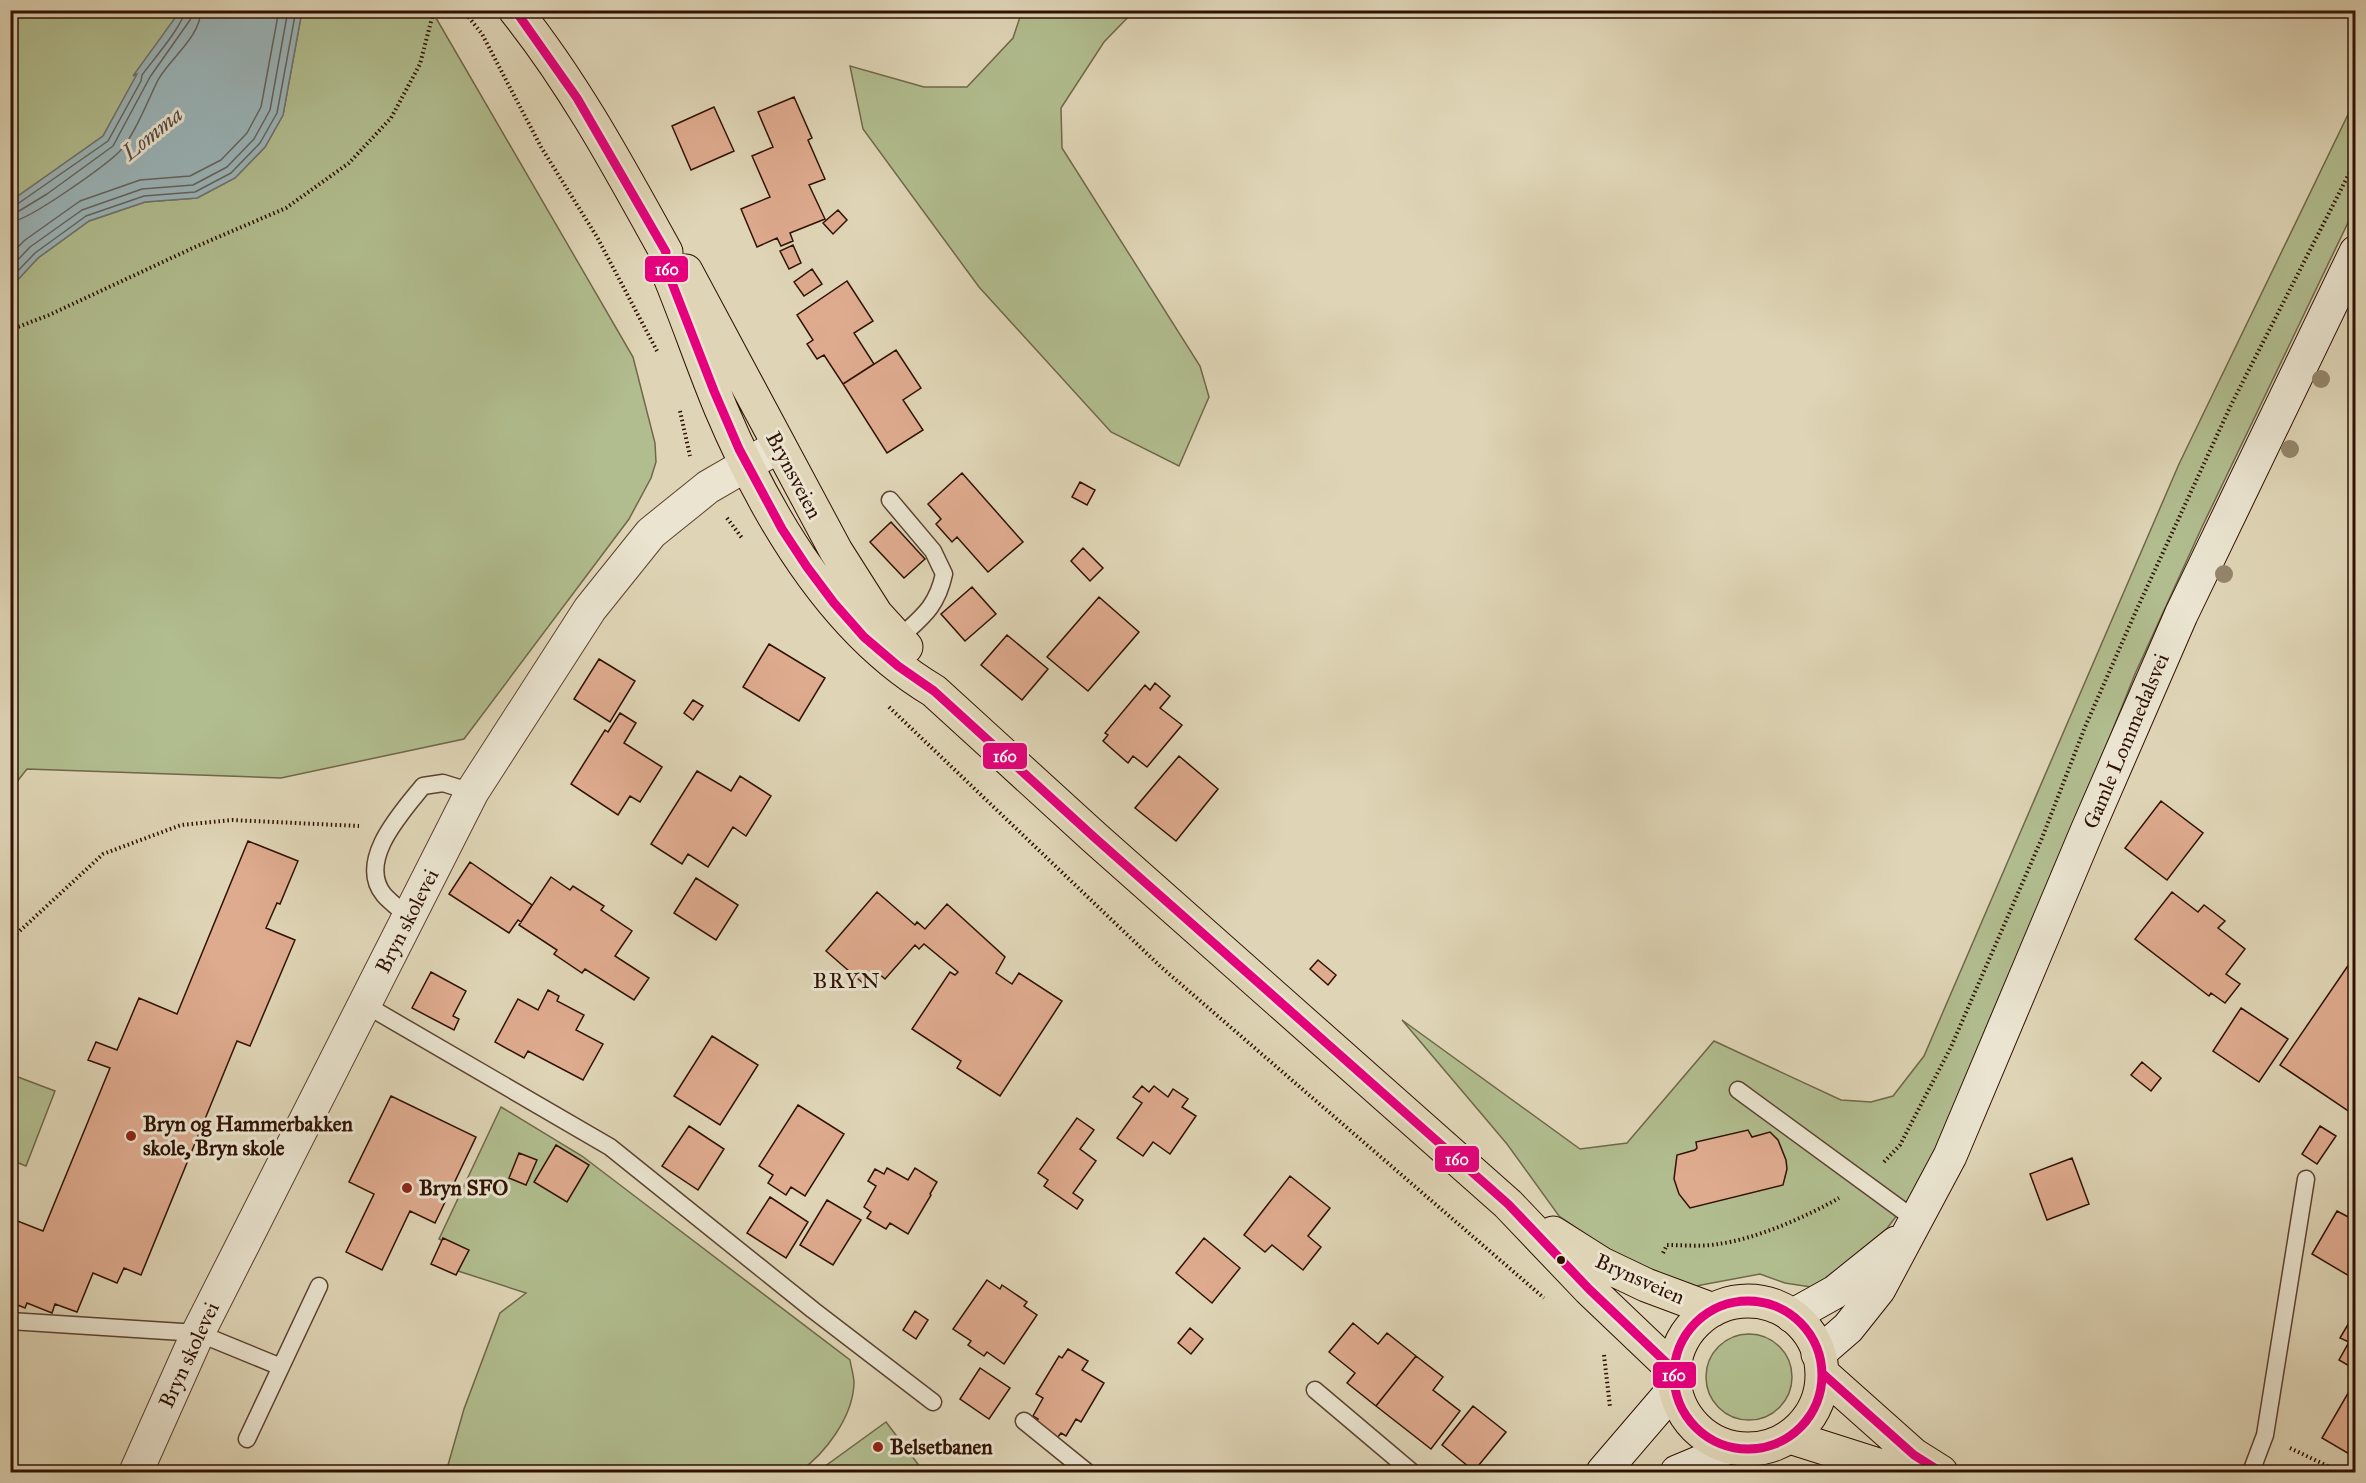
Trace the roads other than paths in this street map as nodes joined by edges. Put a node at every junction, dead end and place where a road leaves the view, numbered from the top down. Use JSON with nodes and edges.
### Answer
{"nodes":[{"id":1,"x":515,"y":10,"type":"edge"},
{"id":2,"x":666,"y":252,"type":"junction"},
{"id":3,"x":2355,"y":252,"type":"edge"},
{"id":4,"x":779,"y":446,"type":"junction"},
{"id":5,"x":747,"y":463,"type":"junction"},
{"id":6,"x":890,"y":500,"type":"dead end"},
{"id":7,"x":891,"y":646,"type":"junction"},
{"id":8,"x":472,"y":792,"type":"junction"},
{"id":9,"x":409,"y":917,"type":"junction"},
{"id":10,"x":364,"y":1004,"type":"junction"},
{"id":11,"x":1738,"y":1090,"type":"dead end"},
{"id":12,"x":2306,"y":1179,"type":"dead end"},
{"id":13,"x":1508,"y":1204,"type":"junction"},
{"id":14,"x":1912,"y":1228,"type":"junction"},
{"id":15,"x":319,"y":1286,"type":"dead end"},
{"id":16,"x":1713,"y":1310,"type":"junction"},
{"id":17,"x":1792,"y":1316,"type":"junction"},
{"id":18,"x":10,"y":1320,"type":"edge"},
{"id":19,"x":198,"y":1334,"type":"junction"},
{"id":20,"x":1820,"y":1363,"type":"junction"},
{"id":21,"x":281,"y":1367,"type":"junction"},
{"id":22,"x":1675,"y":1379,"type":"junction"},
{"id":23,"x":1315,"y":1390,"type":"dead end"},
{"id":24,"x":933,"y":1402,"type":"dead end"},
{"id":25,"x":1024,"y":1421,"type":"dead end"},
{"id":26,"x":1790,"y":1437,"type":"junction"},
{"id":27,"x":247,"y":1439,"type":"dead end"},
{"id":28,"x":1727,"y":1447,"type":"junction"},
{"id":29,"x":136,"y":1473,"type":"edge"},
{"id":30,"x":1088,"y":1473,"type":"edge"},
{"id":31,"x":1412,"y":1473,"type":"edge"},
{"id":32,"x":1603,"y":1473,"type":"edge"},
{"id":33,"x":1677,"y":1473,"type":"edge"},
{"id":34,"x":1900,"y":1473,"type":"edge"},
{"id":35,"x":1941,"y":1473,"type":"edge"},
{"id":36,"x":2251,"y":1473,"type":"edge"}],
"edges":[{"from":1,"to":2,"type":"main road","name":"Brynsveien"},
{"from":2,"to":4,"type":"main road","name":"Brynsveien"},
{"from":2,"to":5,"type":"main road","name":"Brynsveien"},
{"from":3,"to":14,"type":"street","name":"Gamle Lommedalsvei"},
{"from":4,"to":5,"type":"street","name":"Bryn skolevei"},
{"from":4,"to":7,"type":"main road","name":"Brynsveien"},
{"from":5,"to":7,"type":"main road","name":"Brynsveien"},
{"from":5,"to":8,"type":"street","name":"Bryn skolevei"},
{"from":6,"to":7,"type":"lane"},
{"from":7,"to":13,"type":"main road","name":"Brynsveien"},
{"from":8,"to":9,"type":"street","name":"Bryn skolevei"},
{"from":8,"to":9,"type":"lane"},
{"from":9,"to":10,"type":"street","name":"Bryn skolevei"},
{"from":10,"to":19,"type":"street","name":"Bryn skolevei"},
{"from":10,"to":24,"type":"lane"},
{"from":11,"to":14,"type":"lane"},
{"from":12,"to":36,"type":"lane"},
{"from":13,"to":16,"type":"main road","name":"Brynsveien"},
{"from":13,"to":22,"type":"main road","name":"Brynsveien"},
{"from":14,"to":17,"type":"street","name":"Gamle Lommedalsvei"},
{"from":14,"to":20,"type":"street","name":"Gamle Lommedalsvei"},
{"from":15,"to":21,"type":"lane"},
{"from":16,"to":17,"type":"main road"},
{"from":16,"to":22,"type":"main road"},
{"from":17,"to":20,"type":"main road"},
{"from":18,"to":19,"type":"lane"},
{"from":19,"to":21,"type":"lane"},
{"from":19,"to":29,"type":"street","name":"Bryn skolevei"},
{"from":20,"to":26,"type":"main road"},
{"from":20,"to":35,"type":"main road"},
{"from":21,"to":27,"type":"lane"},
{"from":22,"to":28,"type":"main road"},
{"from":22,"to":32,"type":"street"},
{"from":23,"to":31,"type":"lane"},
{"from":25,"to":30,"type":"lane"},
{"from":26,"to":28,"type":"main road"},
{"from":26,"to":34,"type":"main road"},
{"from":28,"to":33,"type":"street"}]}
